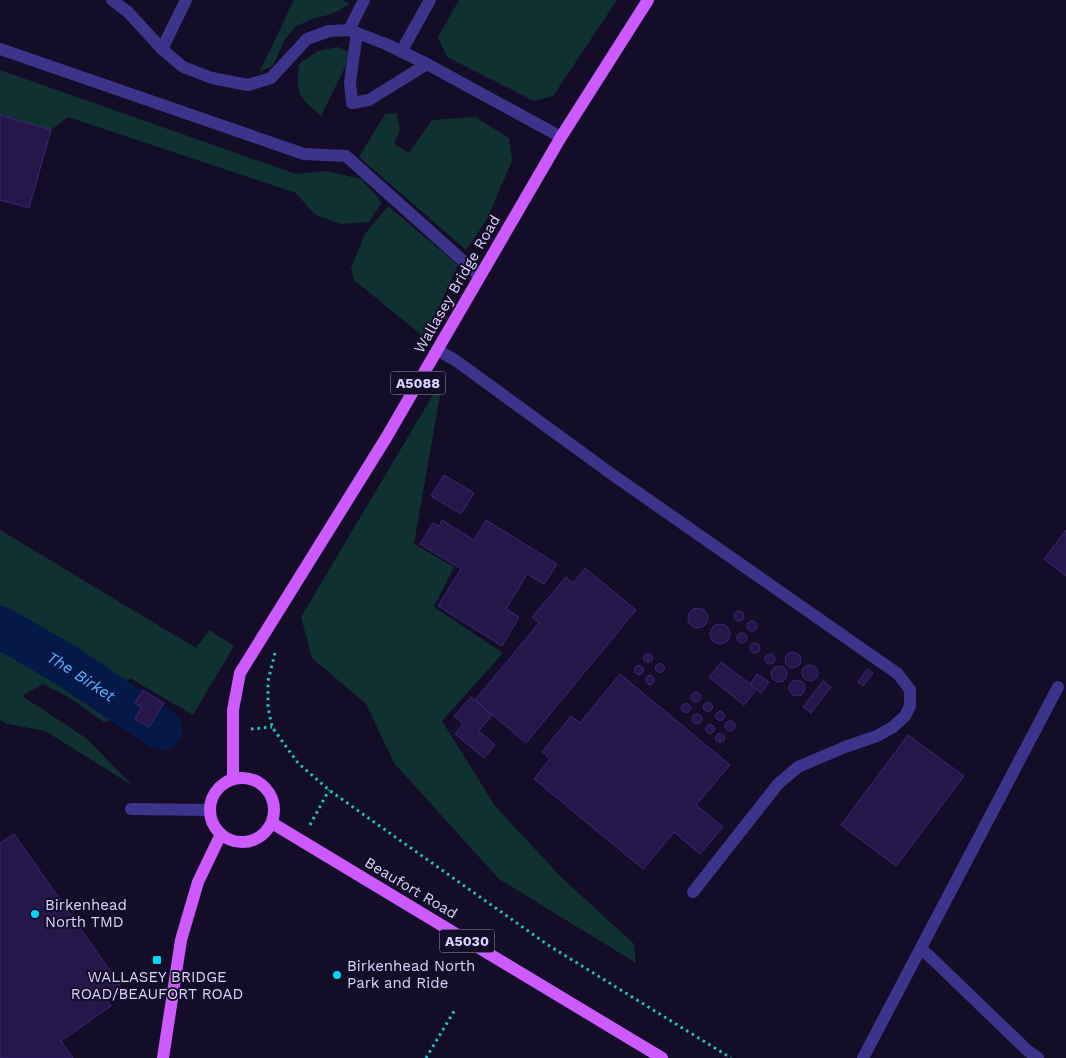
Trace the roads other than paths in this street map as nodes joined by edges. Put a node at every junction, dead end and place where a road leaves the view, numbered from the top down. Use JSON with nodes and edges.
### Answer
{"nodes":[{"id":1,"x":112,"y":0,"type":"edge"},
{"id":2,"x":186,"y":0,"type":"edge"},
{"id":3,"x":364,"y":0,"type":"edge"},
{"id":4,"x":430,"y":0,"type":"edge"},
{"id":5,"x":648,"y":0,"type":"edge"},
{"id":6,"x":353,"y":31,"type":"junction"},
{"id":7,"x":0,"y":49,"type":"edge"},
{"id":8,"x":162,"y":49,"type":"junction"},
{"id":9,"x":401,"y":52,"type":"junction"},
{"id":10,"x":427,"y":64,"type":"junction"},
{"id":11,"x":561,"y":137,"type":"junction"},
{"id":12,"x":480,"y":276,"type":"junction"},
{"id":13,"x":437,"y":350,"type":"junction"},
{"id":14,"x":1058,"y":687,"type":"dead end"},
{"id":15,"x":233,"y":779,"type":"junction"},
{"id":16,"x":131,"y":809,"type":"dead end"},
{"id":17,"x":210,"y":810,"type":"junction"},
{"id":18,"x":272,"y":823,"type":"junction"},
{"id":19,"x":221,"y":834,"type":"junction"},
{"id":20,"x":693,"y":892,"type":"dead end"},
{"id":21,"x":921,"y":948,"type":"junction"},
{"id":22,"x":163,"y":1058,"type":"edge"},
{"id":23,"x":662,"y":1058,"type":"edge"},
{"id":24,"x":863,"y":1058,"type":"edge"},
{"id":25,"x":1038,"y":1058,"type":"edge"}],
"edges":[{"from":1,"to":8,"type":"street"},
{"from":2,"to":8,"type":"street"},
{"from":3,"to":6,"type":"street"},
{"from":4,"to":9,"type":"street"},
{"from":5,"to":11,"type":"main road","name":"Wallasey Bridge Road","number":"A5088"},
{"from":6,"to":8,"type":"street"},
{"from":6,"to":9,"type":"street"},
{"from":6,"to":10,"type":"street"},
{"from":7,"to":12,"type":"street"},
{"from":9,"to":10,"type":"street"},
{"from":10,"to":11,"type":"street"},
{"from":11,"to":12,"type":"main road","name":"Wallasey Bridge Road","number":"A5088"},
{"from":12,"to":13,"type":"main road","name":"Wallasey Bridge Road","number":"A5088"},
{"from":13,"to":15,"type":"main road","name":"Wallasey Bridge Road","number":"A5088"},
{"from":13,"to":20,"type":"street"},
{"from":14,"to":21,"type":"street"},
{"from":15,"to":17,"type":"main road"},
{"from":15,"to":18,"type":"main road"},
{"from":16,"to":17,"type":"street"},
{"from":17,"to":19,"type":"main road"},
{"from":18,"to":19,"type":"main road"},
{"from":18,"to":23,"type":"main road","name":"Beaufort Road","number":"A5030"},
{"from":19,"to":22,"type":"main road"},
{"from":21,"to":24,"type":"street"},
{"from":21,"to":25,"type":"street"}]}
